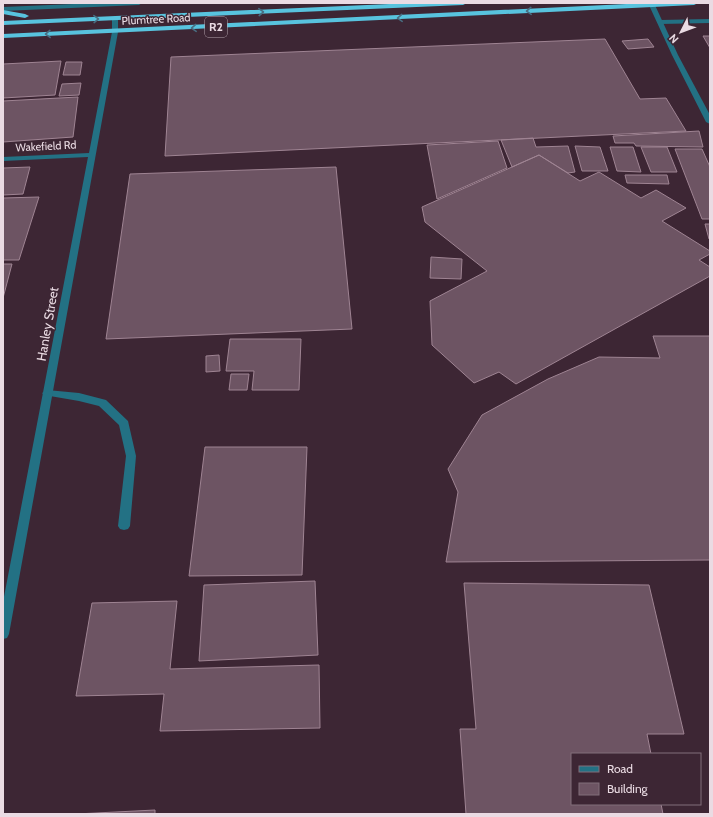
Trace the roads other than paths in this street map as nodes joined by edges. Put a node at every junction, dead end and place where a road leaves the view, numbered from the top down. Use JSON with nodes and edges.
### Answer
{"nodes":[{"id":1,"x":139,"y":3,"type":"edge"},
{"id":2,"x":463,"y":3,"type":"edge"},
{"id":3,"x":694,"y":3,"type":"edge"},
{"id":4,"x":651,"y":4,"type":"edge"},
{"id":5,"x":3,"y":11,"type":"edge"},
{"id":6,"x":115,"y":18,"type":"junction"},
{"id":7,"x":57,"y":20,"type":"junction"},
{"id":8,"x":710,"y":21,"type":"edge"},
{"id":9,"x":3,"y":22,"type":"edge"},
{"id":10,"x":660,"y":22,"type":"junction"},
{"id":11,"x":115,"y":32,"type":"junction"},
{"id":12,"x":3,"y":36,"type":"edge"},
{"id":13,"x":710,"y":120,"type":"edge"},
{"id":14,"x":91,"y":155,"type":"junction"},
{"id":15,"x":3,"y":159,"type":"edge"},
{"id":16,"x":47,"y":393,"type":"junction"},
{"id":17,"x":124,"y":526,"type":"dead end"},
{"id":18,"x":3,"y":634,"type":"edge"}],
"edges":[{"from":1,"to":5,"type":"street"},
{"from":6,"to":2,"type":"highway","name":"Plumtree Road","number":"R2","one_way":true},
{"from":3,"to":4,"type":"highway","name":"Plumtree Road","number":"R2"},
{"from":4,"to":10,"type":"street"},
{"from":4,"to":11,"type":"highway","name":"Plumtree Road","number":"R2","one_way":true},
{"from":5,"to":7,"type":"highway"},
{"from":7,"to":6,"type":"highway","name":"Plumtree Road","number":"R2","one_way":true},
{"from":6,"to":11,"type":"street","name":"Hanley Street"},
{"from":7,"to":9,"type":"highway","name":"Plumtree Road","number":"R2"},
{"from":8,"to":10,"type":"street"},
{"from":10,"to":13,"type":"street"},
{"from":11,"to":12,"type":"highway","name":"Plumtree Road","number":"R2","one_way":true},
{"from":11,"to":14,"type":"street","name":"Hanley Street"},
{"from":14,"to":15,"type":"street","name":"Wakefield Rd"},
{"from":14,"to":16,"type":"street","name":"Hanley Street"},
{"from":16,"to":17,"type":"street"},
{"from":16,"to":18,"type":"street","name":"Hanley Street"}]}
